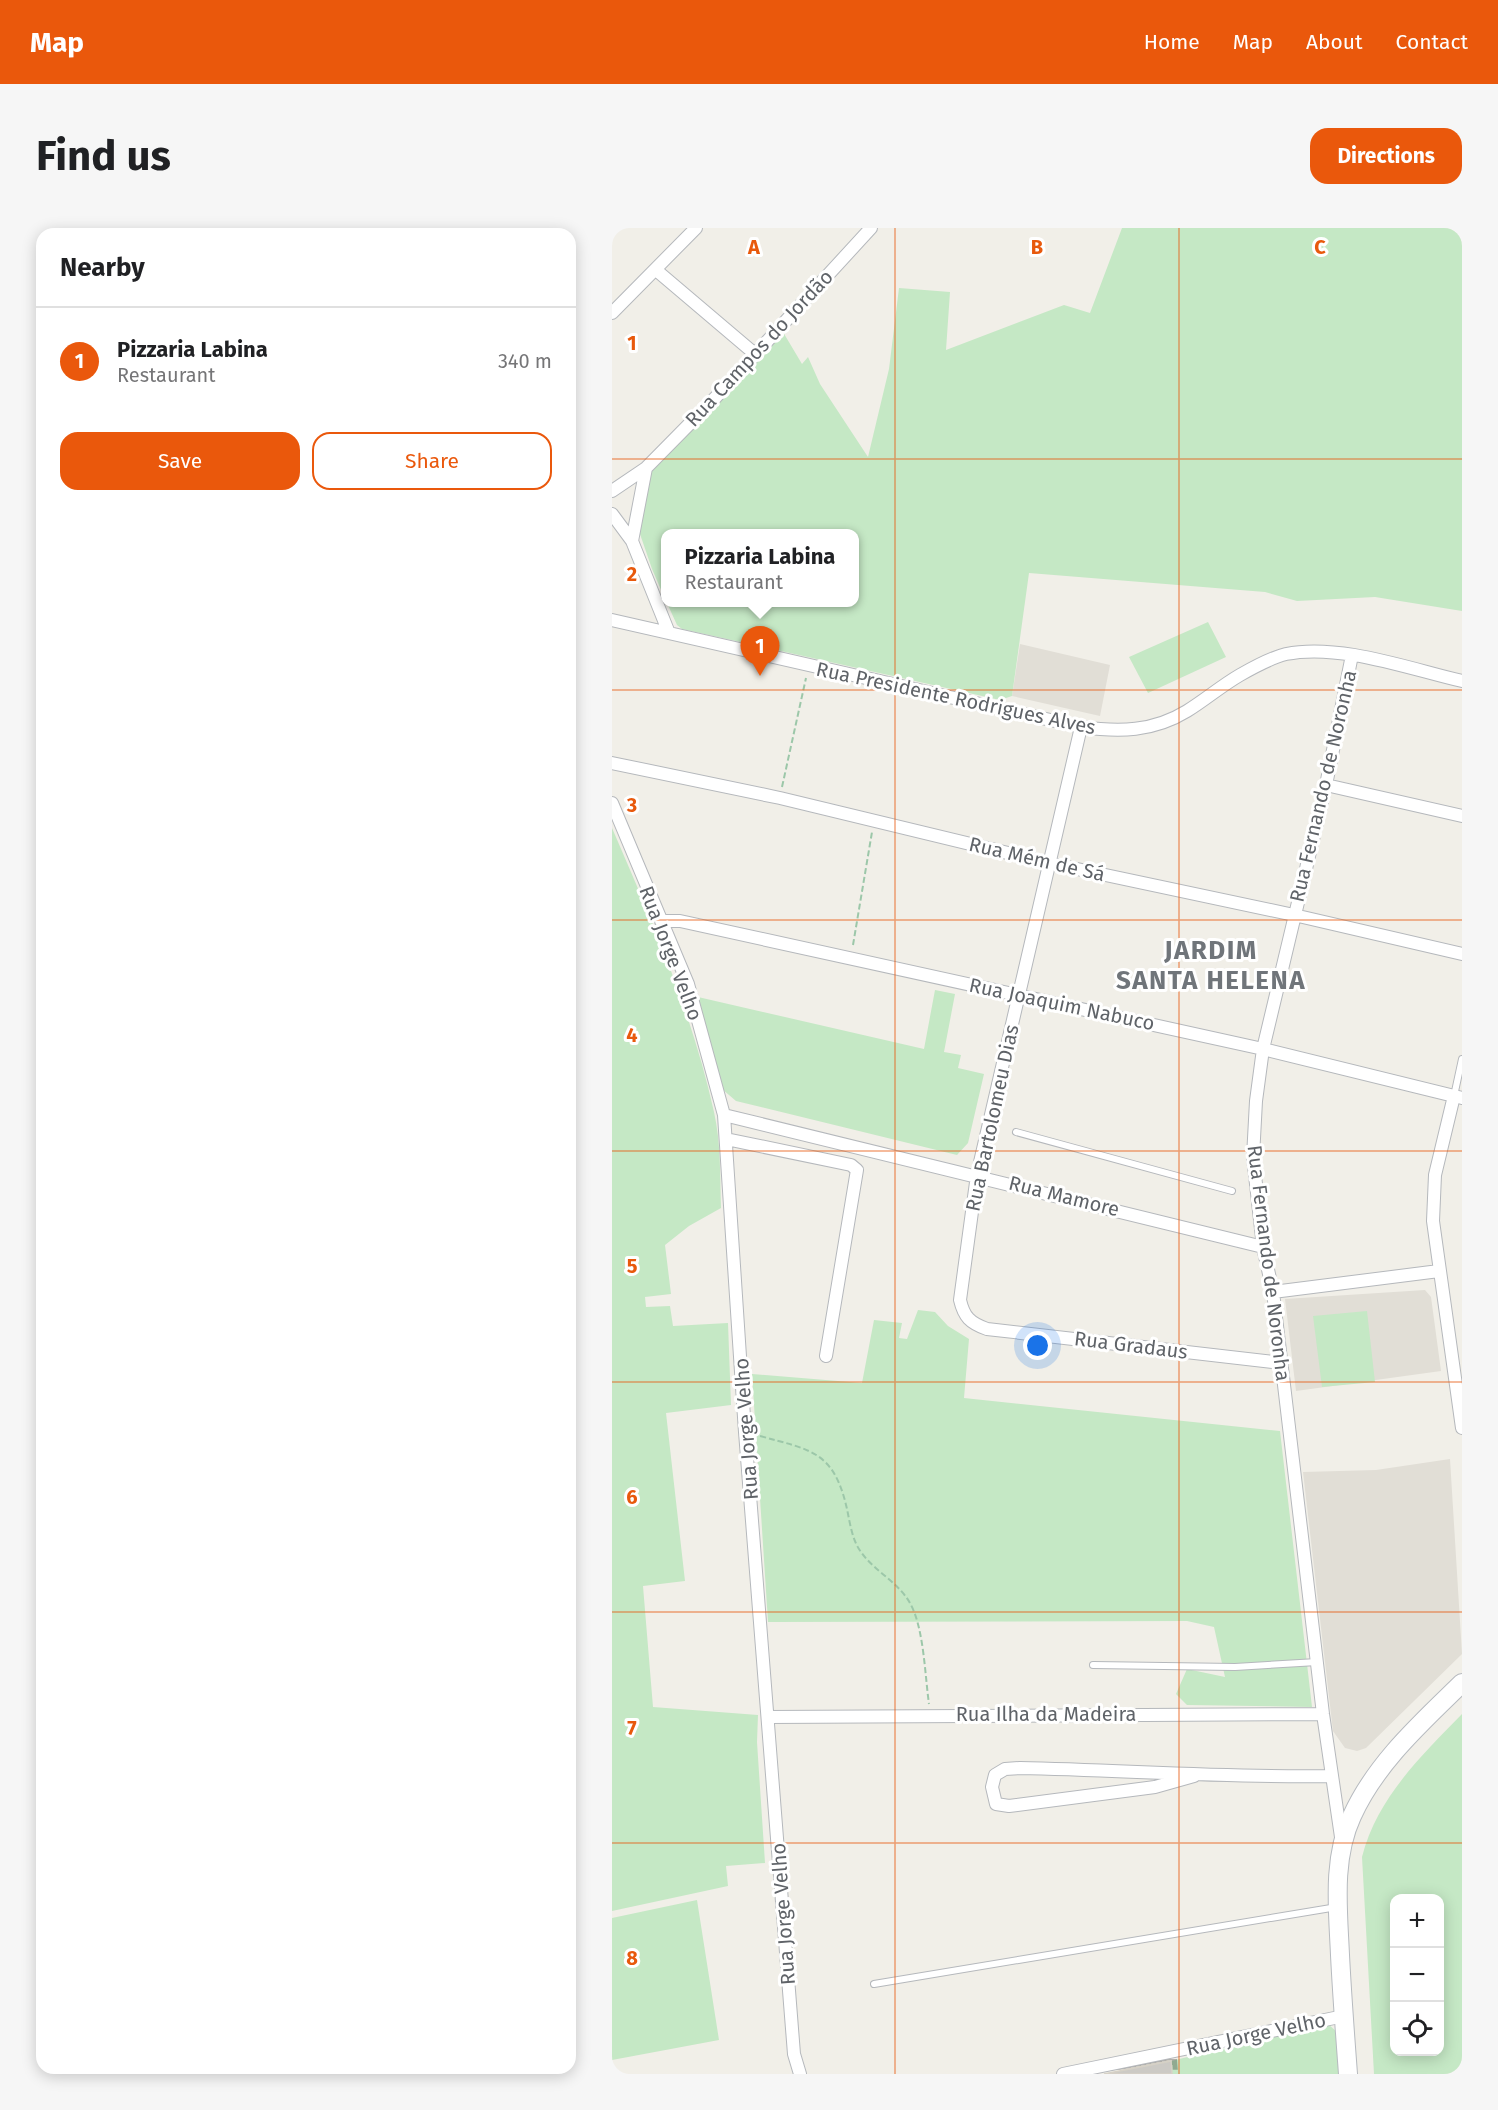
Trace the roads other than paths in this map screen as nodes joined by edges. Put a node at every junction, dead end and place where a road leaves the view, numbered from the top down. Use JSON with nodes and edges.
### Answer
{"nodes":[{"id":1,"x":696,"y":228,"type":"edge"},
{"id":2,"x":871,"y":228,"type":"edge"},
{"id":3,"x":656,"y":270,"type":"junction"},
{"id":4,"x":612,"y":313,"type":"edge"},
{"id":5,"x":755,"y":354,"type":"junction"},
{"id":6,"x":646,"y":468,"type":"junction"},
{"id":7,"x":612,"y":491,"type":"edge"},
{"id":8,"x":612,"y":514,"type":"edge"},
{"id":9,"x":633,"y":540,"type":"junction"},
{"id":10,"x":612,"y":620,"type":"edge"},
{"id":11,"x":669,"y":633,"type":"junction"},
{"id":12,"x":1352,"y":655,"type":"junction"},
{"id":13,"x":1462,"y":681,"type":"edge"},
{"id":14,"x":1081,"y":727,"type":"junction"},
{"id":15,"x":612,"y":763,"type":"edge"},
{"id":16,"x":1326,"y":785,"type":"junction"},
{"id":17,"x":612,"y":802,"type":"edge"},
{"id":18,"x":1462,"y":816,"type":"edge"},
{"id":19,"x":1049,"y":863,"type":"junction"},
{"id":20,"x":1294,"y":915,"type":"junction"},
{"id":21,"x":661,"y":921,"type":"junction"},
{"id":22,"x":1462,"y":954,"type":"edge"},
{"id":23,"x":1018,"y":994,"type":"junction"},
{"id":24,"x":1263,"y":1049,"type":"junction"},
{"id":25,"x":1462,"y":1059,"type":"edge"},
{"id":26,"x":1458,"y":1097,"type":"edge"},
{"id":27,"x":724,"y":1114,"type":"junction"},
{"id":28,"x":1016,"y":1132,"type":"dead end"},
{"id":29,"x":726,"y":1138,"type":"junction"},
{"id":30,"x":977,"y":1175,"type":"junction"},
{"id":31,"x":1232,"y":1191,"type":"dead end"},
{"id":32,"x":1263,"y":1246,"type":"junction"},
{"id":33,"x":1439,"y":1271,"type":"junction"},
{"id":34,"x":1273,"y":1292,"type":"junction"},
{"id":35,"x":960,"y":1300,"type":"joint"},
{"id":36,"x":826,"y":1356,"type":"dead end"},
{"id":37,"x":1282,"y":1363,"type":"junction"},
{"id":38,"x":1462,"y":1428,"type":"edge"},
{"id":39,"x":1317,"y":1662,"type":"junction"},
{"id":40,"x":1093,"y":1665,"type":"dead end"},
{"id":41,"x":1462,"y":1683,"type":"edge"},
{"id":42,"x":1323,"y":1714,"type":"junction"},
{"id":43,"x":768,"y":1717,"type":"junction"},
{"id":44,"x":1194,"y":1776,"type":"junction"},
{"id":45,"x":1332,"y":1776,"type":"junction"},
{"id":46,"x":1342,"y":1843,"type":"junction"},
{"id":47,"x":1338,"y":1907,"type":"junction"},
{"id":48,"x":874,"y":1984,"type":"dead end"},
{"id":49,"x":1344,"y":2016,"type":"junction"},
{"id":50,"x":800,"y":2074,"type":"edge"},
{"id":51,"x":1063,"y":2074,"type":"edge"},
{"id":52,"x":1348,"y":2074,"type":"edge"}],
"edges":[{"from":1,"to":3,"type":"street"},
{"from":2,"to":5,"type":"street","name":"Rua Campos do Jordão"},
{"from":3,"to":4,"type":"street"},
{"from":3,"to":5,"type":"street"},
{"from":5,"to":6,"type":"street","name":"Rua Campos do Jordão"},
{"from":6,"to":7,"type":"street","name":"Rua Campos do Jordão"},
{"from":6,"to":9,"type":"street"},
{"from":8,"to":9,"type":"street"},
{"from":9,"to":11,"type":"street"},
{"from":10,"to":11,"type":"street","name":"Rua Presidente Rodrigues Alves"},
{"from":11,"to":14,"type":"street","name":"Rua Presidente Rodrigues Alves"},
{"from":12,"to":13,"type":"street","name":"Rua Presidente Rodrigues Alves"},
{"from":12,"to":14,"type":"street","name":"Rua Presidente Rodrigues Alves"},
{"from":12,"to":16,"type":"street","name":"Rua Fernando de Noronha"},
{"from":14,"to":19,"type":"street","name":"Rua Bartolomeu Dias"},
{"from":15,"to":19,"type":"street","name":"Rua Mém de Sá"},
{"from":16,"to":18,"type":"street"},
{"from":16,"to":20,"type":"street","name":"Rua Fernando de Noronha"},
{"from":17,"to":21,"type":"street","name":"Rua Jorge Velho"},
{"from":19,"to":20,"type":"street","name":"Rua Mém de Sá"},
{"from":19,"to":23,"type":"street","name":"Rua Bartolomeu Dias"},
{"from":20,"to":22,"type":"street","name":"Rua Mém de Sá"},
{"from":20,"to":24,"type":"street","name":"Rua Fernando de Noronha"},
{"from":21,"to":23,"type":"street","name":"Rua Joaquim Nabuco"},
{"from":21,"to":27,"type":"street","name":"Rua Jorge Velho"},
{"from":23,"to":24,"type":"street","name":"Rua Joaquim Nabuco"},
{"from":23,"to":30,"type":"street","name":"Rua Bartolomeu Dias"},
{"from":24,"to":26,"type":"street","name":"Rua Joaquim Nabuco"},
{"from":24,"to":32,"type":"street","name":"Rua Fernando de Noronha"},
{"from":25,"to":26,"type":"lane"},
{"from":26,"to":33,"type":"street"},
{"from":27,"to":29,"type":"street","name":"Rua Jorge Velho"},
{"from":27,"to":30,"type":"street","name":"Rua Mamore"},
{"from":28,"to":31,"type":"lane"},
{"from":29,"to":36,"type":"street"},
{"from":29,"to":43,"type":"street","name":"Rua Jorge Velho"},
{"from":30,"to":32,"type":"street","name":"Rua Mamore"},
{"from":30,"to":35,"type":"street","name":"Rua Bartolomeu Dias"},
{"from":32,"to":34,"type":"street","name":"Rua Fernando de Noronha"},
{"from":33,"to":34,"type":"street"},
{"from":33,"to":38,"type":"street"},
{"from":34,"to":37,"type":"street","name":"Rua Fernando de Noronha"},
{"from":35,"to":37,"type":"street","name":"Rua Gradaus"},
{"from":37,"to":39,"type":"street","name":"Rua Fernando de Noronha"},
{"from":39,"to":40,"type":"lane"},
{"from":39,"to":42,"type":"street","name":"Rua Fernando de Noronha"},
{"from":41,"to":46,"type":"main road"},
{"from":42,"to":43,"type":"street","name":"Rua Ilha da Madeira"},
{"from":42,"to":45,"type":"street","name":"Rua Fernando de Noronha"},
{"from":43,"to":50,"type":"street","name":"Rua Jorge Velho"},
{"from":44,"to":44,"type":"street"},
{"from":44,"to":45,"type":"street"},
{"from":45,"to":46,"type":"street","name":"Rua Fernando de Noronha"},
{"from":46,"to":47,"type":"main road"},
{"from":47,"to":48,"type":"lane"},
{"from":47,"to":49,"type":"main road"},
{"from":49,"to":51,"type":"street","name":"Rua Jorge Velho"},
{"from":49,"to":52,"type":"main road"}]}
